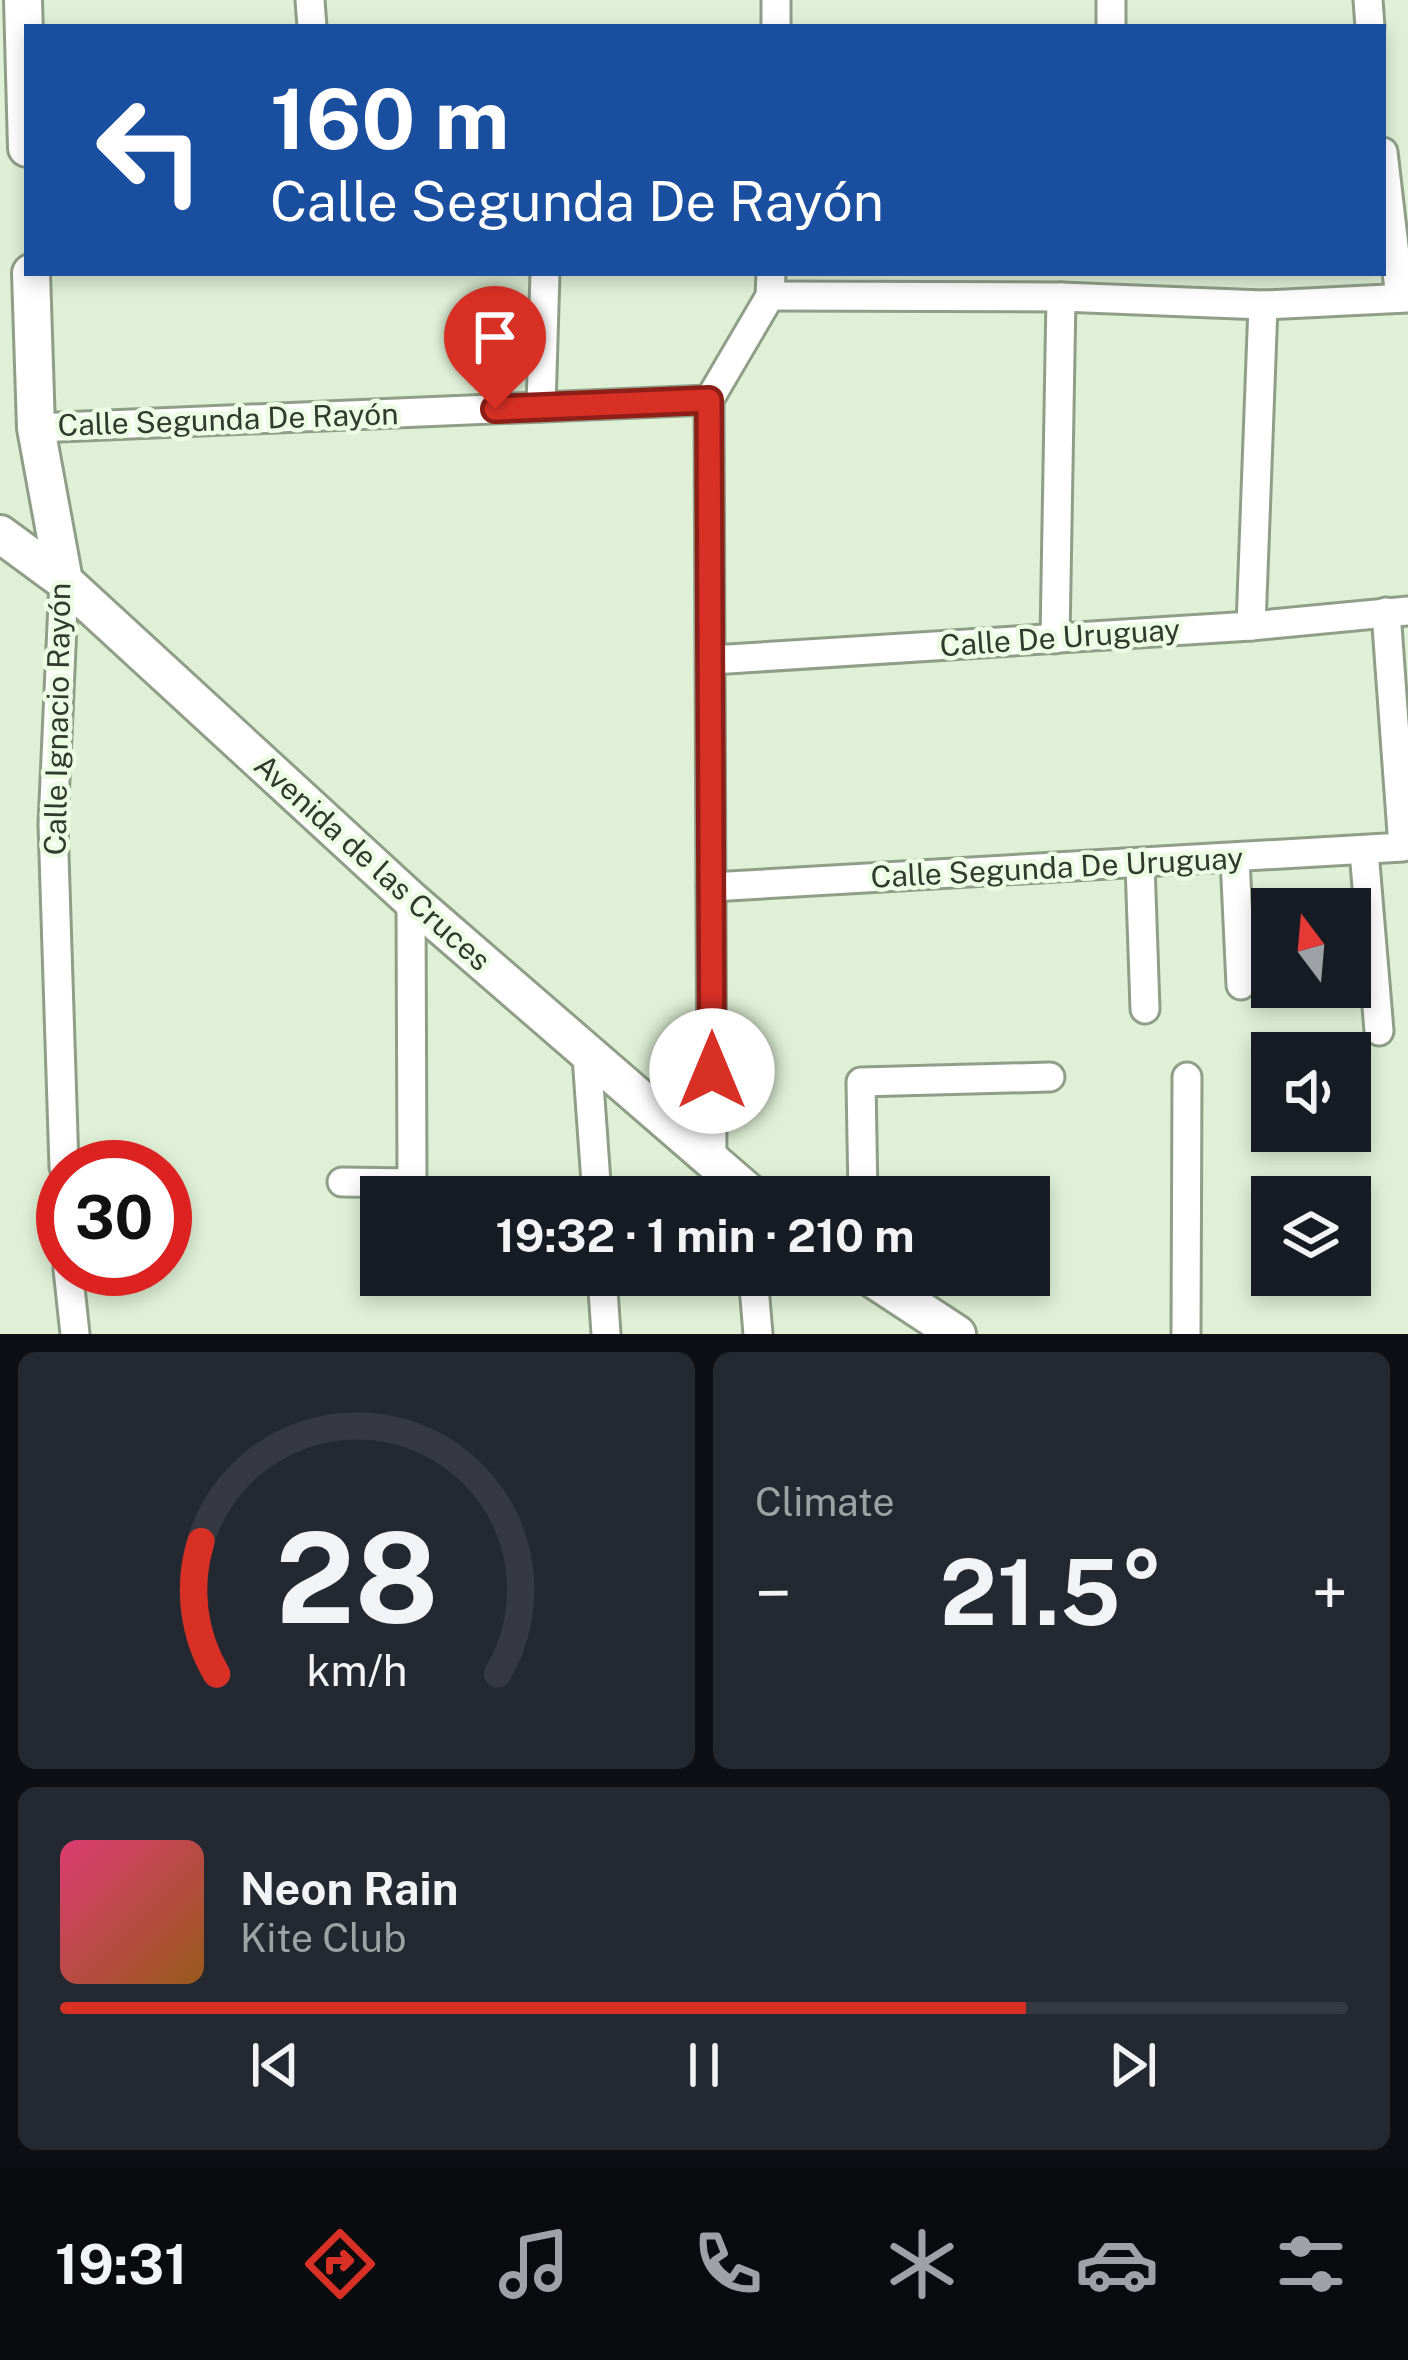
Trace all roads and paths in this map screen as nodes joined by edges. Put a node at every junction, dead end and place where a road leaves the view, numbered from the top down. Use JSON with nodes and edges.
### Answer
{"nodes":[{"id":1,"x":22,"y":0,"type":"edge"},
{"id":2,"x":24,"y":59,"type":"edge"},
{"id":3,"x":1386,"y":173,"type":"edge"},
{"id":4,"x":31,"y":276,"type":"edge"},
{"id":5,"x":544,"y":276,"type":"edge"},
{"id":6,"x":770,"y":284,"type":"edge"},
{"id":7,"x":1112,"y":286,"type":"edge"},
{"id":8,"x":1061,"y":297,"type":"junction"},
{"id":9,"x":1404,"y":298,"type":"edge"},
{"id":10,"x":1262,"y":305,"type":"junction"},
{"id":11,"x":709,"y":400,"type":"junction"},
{"id":12,"x":541,"y":406,"type":"junction"},
{"id":13,"x":36,"y":428,"type":"junction"},
{"id":14,"x":0,"y":534,"type":"edge"},
{"id":15,"x":64,"y":580,"type":"junction"},
{"id":16,"x":1397,"y":612,"type":"edge"},
{"id":17,"x":1251,"y":626,"type":"junction"},
{"id":18,"x":1055,"y":639,"type":"junction"},
{"id":19,"x":712,"y":660,"type":"junction"},
{"id":20,"x":1364,"y":851,"type":"junction"},
{"id":21,"x":1235,"y":859,"type":"junction"},
{"id":22,"x":1140,"y":864,"type":"junction"},
{"id":23,"x":711,"y":887,"type":"junction"},
{"id":24,"x":411,"y":900,"type":"junction"},
{"id":25,"x":1241,"y":985,"type":"dead end"},
{"id":26,"x":1145,"y":1010,"type":"dead end"},
{"id":27,"x":1379,"y":1031,"type":"dead end"},
{"id":28,"x":587,"y":1056,"type":"junction"},
{"id":29,"x":1187,"y":1077,"type":"dead end"},
{"id":30,"x":1050,"y":1078,"type":"dead end"},
{"id":31,"x":63,"y":1140,"type":"edge"},
{"id":32,"x":712,"y":1163,"type":"junction"},
{"id":33,"x":596,"y":1176,"type":"edge"},
{"id":34,"x":727,"y":1176,"type":"edge"},
{"id":35,"x":863,"y":1176,"type":"edge"},
{"id":36,"x":342,"y":1182,"type":"dead end"},
{"id":37,"x":71,"y":1296,"type":"edge"},
{"id":38,"x":603,"y":1296,"type":"edge"},
{"id":39,"x":755,"y":1296,"type":"edge"},
{"id":40,"x":899,"y":1296,"type":"edge"},
{"id":41,"x":75,"y":1334,"type":"edge"},
{"id":42,"x":606,"y":1334,"type":"edge"},
{"id":43,"x":758,"y":1334,"type":"edge"},
{"id":44,"x":957,"y":1334,"type":"edge"},
{"id":45,"x":1186,"y":1334,"type":"edge"}],
"edges":[{"from":1,"to":2,"type":"street"},
{"from":3,"to":9,"type":"street"},
{"from":4,"to":13,"type":"street","name":"Calle Ignacio Rayón"},
{"from":5,"to":12,"type":"street"},
{"from":6,"to":8,"type":"street"},
{"from":6,"to":11,"type":"street"},
{"from":7,"to":8,"type":"street"},
{"from":7,"to":10,"type":"street"},
{"from":8,"to":18,"type":"street"},
{"from":9,"to":10,"type":"street"},
{"from":10,"to":17,"type":"street"},
{"from":11,"to":12,"type":"street","name":"Calle Segunda De Rayón"},
{"from":11,"to":19,"type":"street"},
{"from":12,"to":13,"type":"street","name":"Calle Segunda De Rayón"},
{"from":13,"to":15,"type":"street","name":"Calle Ignacio Rayón"},
{"from":14,"to":15,"type":"street","name":"Avenida de las Cruces"},
{"from":15,"to":24,"type":"street","name":"Avenida de las Cruces"},
{"from":15,"to":31,"type":"street","name":"Calle Ignacio Rayón"},
{"from":16,"to":17,"type":"street","name":"Calle De Uruguay"},
{"from":16,"to":20,"type":"street","name":"Calle Segunda De Uruguay"},
{"from":17,"to":18,"type":"street","name":"Calle De Uruguay"},
{"from":18,"to":19,"type":"street","name":"Calle De Uruguay"},
{"from":19,"to":23,"type":"street"},
{"from":20,"to":21,"type":"street","name":"Calle Segunda De Uruguay"},
{"from":20,"to":27,"type":"street"},
{"from":21,"to":22,"type":"street","name":"Calle Segunda De Uruguay"},
{"from":21,"to":25,"type":"street"},
{"from":22,"to":23,"type":"street","name":"Calle Segunda De Uruguay"},
{"from":22,"to":26,"type":"street"},
{"from":23,"to":32,"type":"street"},
{"from":24,"to":28,"type":"street","name":"Avenida de las Cruces"},
{"from":24,"to":36,"type":"street"},
{"from":28,"to":32,"type":"street","name":"Avenida de las Cruces"},
{"from":28,"to":33,"type":"street"},
{"from":29,"to":45,"type":"street"},
{"from":30,"to":35,"type":"street"},
{"from":32,"to":34,"type":"street","name":"Avenida de las Cruces"},
{"from":37,"to":41,"type":"street"},
{"from":38,"to":42,"type":"street"},
{"from":39,"to":43,"type":"street"},
{"from":40,"to":44,"type":"street"}]}
